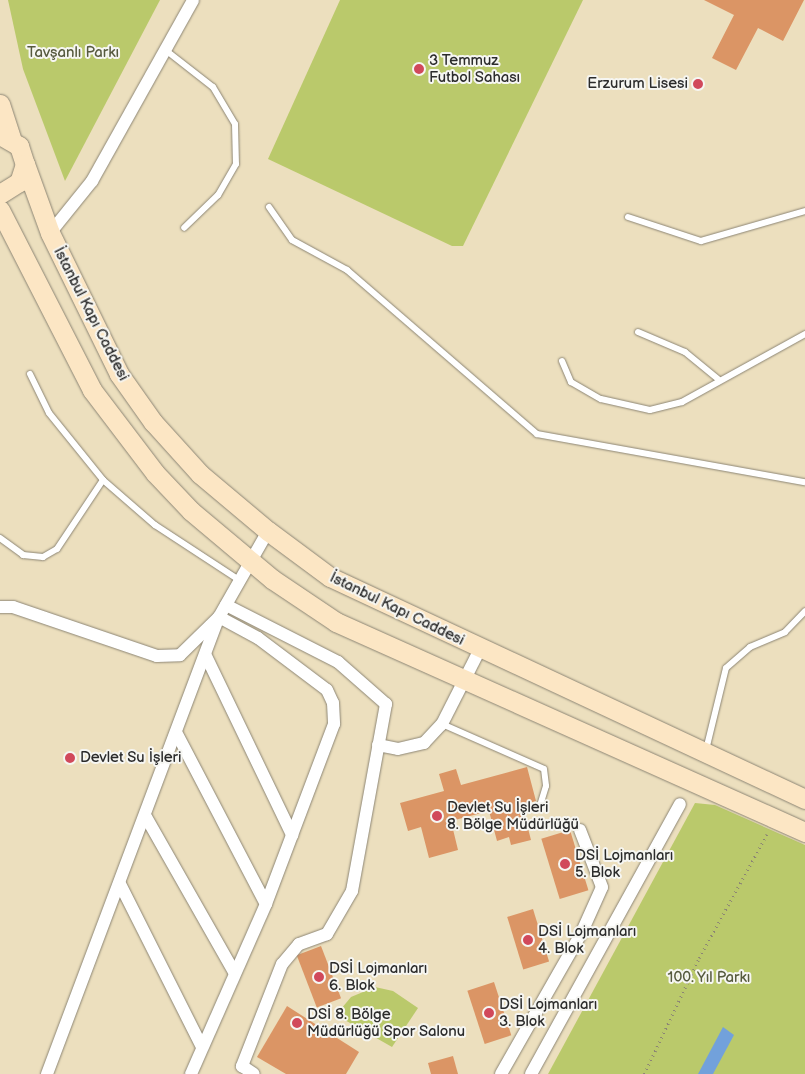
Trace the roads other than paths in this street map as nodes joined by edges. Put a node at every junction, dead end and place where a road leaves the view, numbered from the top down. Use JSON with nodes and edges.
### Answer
{"nodes":[{"id":1,"x":193,"y":0,"type":"edge"},
{"id":2,"x":168,"y":52,"type":"junction"},
{"id":3,"x":0,"y":104,"type":"edge"},
{"id":4,"x":6,"y":138,"type":"edge"},
{"id":5,"x":25,"y":164,"type":"junction"},
{"id":6,"x":0,"y":194,"type":"edge"},
{"id":7,"x":269,"y":208,"type":"dead end"},
{"id":8,"x":0,"y":210,"type":"edge"},
{"id":9,"x":805,"y":211,"type":"edge"},
{"id":10,"x":628,"y":217,"type":"dead end"},
{"id":11,"x":184,"y":228,"type":"dead end"},
{"id":12,"x":50,"y":233,"type":"junction"},
{"id":13,"x":638,"y":332,"type":"dead end"},
{"id":14,"x":805,"y":334,"type":"edge"},
{"id":15,"x":562,"y":361,"type":"dead end"},
{"id":16,"x":30,"y":374,"type":"dead end"},
{"id":17,"x":718,"y":379,"type":"junction"},
{"id":18,"x":103,"y":480,"type":"junction"},
{"id":19,"x":805,"y":482,"type":"edge"},
{"id":20,"x":268,"y":531,"type":"junction"},
{"id":21,"x":0,"y":538,"type":"edge"},
{"id":22,"x":249,"y":561,"type":"junction"},
{"id":23,"x":239,"y":580,"type":"junction"},
{"id":24,"x":226,"y":605,"type":"junction"},
{"id":25,"x":0,"y":607,"type":"edge"},
{"id":26,"x":805,"y":611,"type":"edge"},
{"id":27,"x":219,"y":617,"type":"junction"},
{"id":28,"x":480,"y":650,"type":"junction"},
{"id":29,"x":206,"y":656,"type":"junction"},
{"id":30,"x":465,"y":682,"type":"junction"},
{"id":31,"x":442,"y":724,"type":"junction"},
{"id":32,"x":177,"y":734,"type":"junction"},
{"id":33,"x":378,"y":745,"type":"junction"},
{"id":34,"x":705,"y":753,"type":"junction"},
{"id":35,"x":805,"y":799,"type":"edge"},
{"id":36,"x":680,"y":804,"type":"dead end"},
{"id":37,"x":540,"y":806,"type":"dead end"},
{"id":38,"x":146,"y":817,"type":"junction"},
{"id":39,"x":580,"y":830,"type":"dead end"},
{"id":40,"x":805,"y":832,"type":"edge"},
{"id":41,"x":292,"y":835,"type":"junction"},
{"id":42,"x":120,"y":884,"type":"junction"},
{"id":43,"x":266,"y":904,"type":"junction"},
{"id":44,"x":234,"y":972,"type":"junction"},
{"id":45,"x":202,"y":1047,"type":"junction"},
{"id":46,"x":47,"y":1074,"type":"edge"},
{"id":47,"x":191,"y":1074,"type":"edge"},
{"id":48,"x":254,"y":1074,"type":"edge"},
{"id":49,"x":501,"y":1074,"type":"edge"},
{"id":50,"x":531,"y":1074,"type":"edge"}],
"edges":[{"from":1,"to":2,"type":"street"},
{"from":2,"to":11,"type":"lane"},
{"from":2,"to":12,"type":"street"},
{"from":3,"to":4,"type":"main road"},
{"from":4,"to":5,"type":"main road","name":"İstanbul Kapı Caddesi"},
{"from":5,"to":6,"type":"main road"},
{"from":5,"to":12,"type":"main road","name":"İstanbul Kapı Caddesi"},
{"from":7,"to":19,"type":"lane"},
{"from":8,"to":22,"type":"main road"},
{"from":9,"to":10,"type":"lane"},
{"from":12,"to":20,"type":"main road","name":"İstanbul Kapı Caddesi"},
{"from":13,"to":17,"type":"lane"},
{"from":14,"to":17,"type":"lane"},
{"from":15,"to":17,"type":"lane"},
{"from":16,"to":18,"type":"lane"},
{"from":18,"to":21,"type":"lane"},
{"from":18,"to":23,"type":"lane"},
{"from":20,"to":22,"type":"street"},
{"from":20,"to":28,"type":"main road","name":"İstanbul Kapı Caddesi"},
{"from":22,"to":23,"type":"street"},
{"from":22,"to":30,"type":"main road"},
{"from":23,"to":24,"type":"street"},
{"from":24,"to":27,"type":"street"},
{"from":24,"to":33,"type":"street"},
{"from":25,"to":27,"type":"street"},
{"from":26,"to":34,"type":"lane"},
{"from":27,"to":29,"type":"street"},
{"from":27,"to":41,"type":"street"},
{"from":28,"to":30,"type":"street"},
{"from":28,"to":34,"type":"main road","name":"İstanbul Kapı Caddesi"},
{"from":29,"to":32,"type":"street"},
{"from":29,"to":41,"type":"street"},
{"from":30,"to":31,"type":"street"},
{"from":30,"to":40,"type":"main road"},
{"from":31,"to":33,"type":"street"},
{"from":31,"to":37,"type":"lane"},
{"from":32,"to":38,"type":"street"},
{"from":32,"to":43,"type":"street"},
{"from":33,"to":48,"type":"street"},
{"from":34,"to":35,"type":"main road","name":"İstanbul Kapı Caddesi"},
{"from":36,"to":50,"type":"street"},
{"from":38,"to":42,"type":"street"},
{"from":38,"to":44,"type":"street"},
{"from":39,"to":49,"type":"street"},
{"from":41,"to":43,"type":"street"},
{"from":42,"to":45,"type":"street"},
{"from":42,"to":46,"type":"street"},
{"from":43,"to":44,"type":"street"},
{"from":44,"to":45,"type":"street"},
{"from":45,"to":47,"type":"street"}]}
